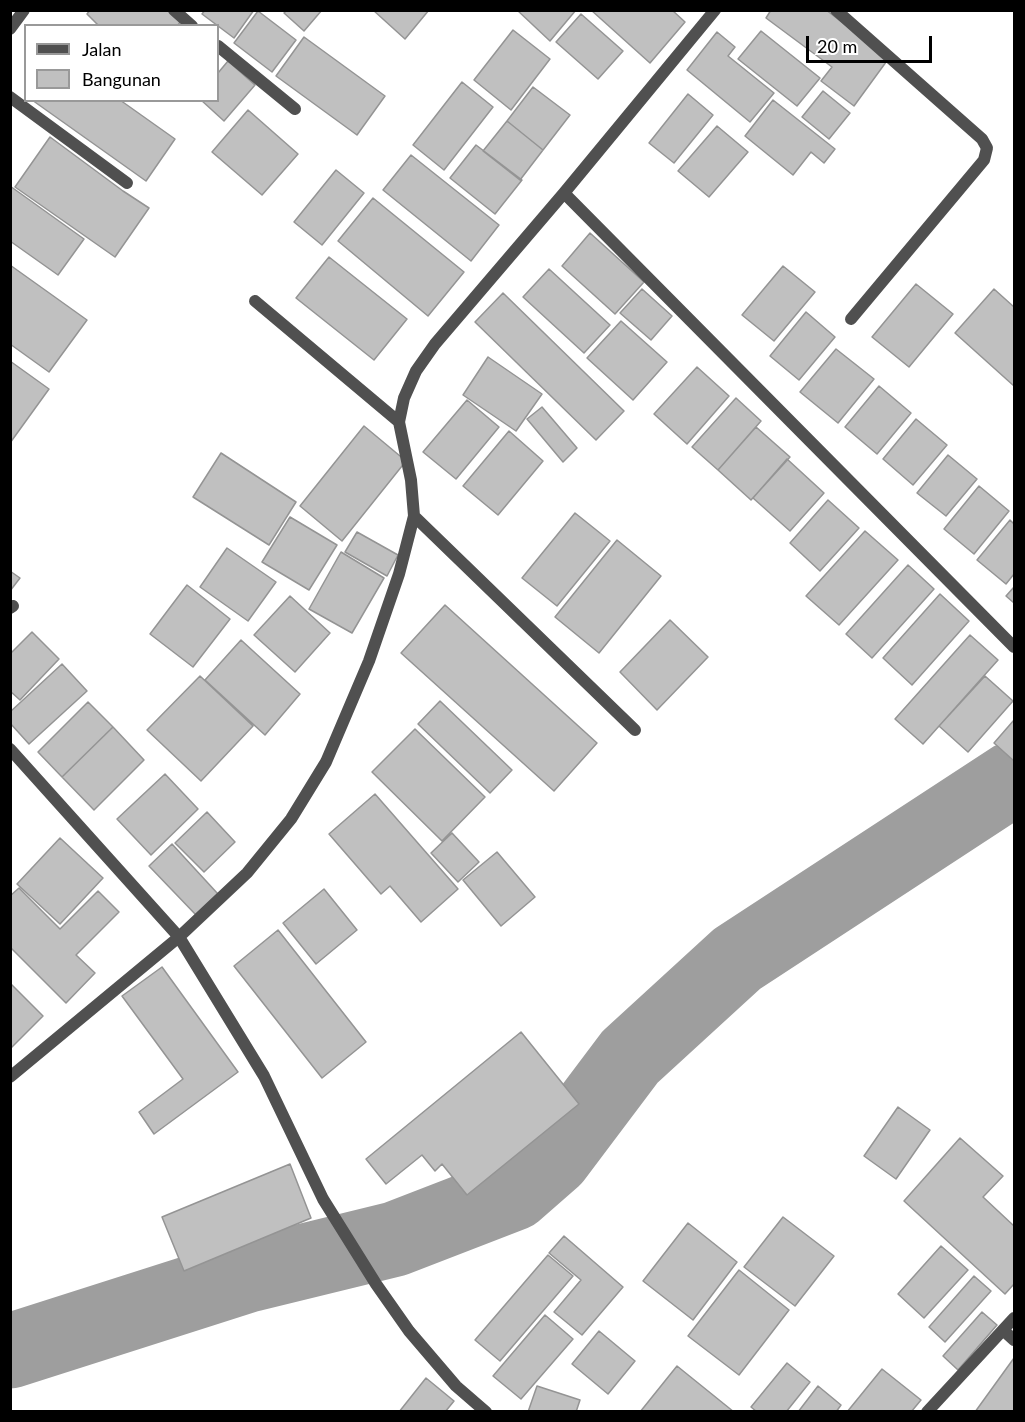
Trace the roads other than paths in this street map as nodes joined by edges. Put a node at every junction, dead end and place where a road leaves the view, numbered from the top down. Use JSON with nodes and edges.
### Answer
{"nodes":[{"id":1,"x":24,"y":10,"type":"edge"},
{"id":2,"x":174,"y":10,"type":"edge"},
{"id":3,"x":715,"y":10,"type":"edge"},
{"id":4,"x":836,"y":10,"type":"edge"},
{"id":5,"x":190,"y":24,"type":"edge"},
{"id":6,"x":10,"y":29,"type":"edge"},
{"id":7,"x":219,"y":47,"type":"edge"},
{"id":8,"x":10,"y":97,"type":"edge"},
{"id":9,"x":295,"y":109,"type":"dead end"},
{"id":10,"x":127,"y":183,"type":"dead end"},
{"id":11,"x":564,"y":193,"type":"junction"},
{"id":12,"x":255,"y":301,"type":"dead end"},
{"id":13,"x":852,"y":319,"type":"dead end"},
{"id":14,"x":399,"y":422,"type":"junction"},
{"id":15,"x":414,"y":516,"type":"junction"},
{"id":16,"x":1014,"y":647,"type":"edge"},
{"id":17,"x":635,"y":730,"type":"dead end"},
{"id":18,"x":10,"y":749,"type":"edge"},
{"id":19,"x":179,"y":937,"type":"junction"},
{"id":20,"x":10,"y":1077,"type":"edge"},
{"id":21,"x":1014,"y":1318,"type":"edge"},
{"id":22,"x":1003,"y":1330,"type":"junction"},
{"id":23,"x":1014,"y":1340,"type":"edge"},
{"id":24,"x":486,"y":1412,"type":"edge"},
{"id":25,"x":927,"y":1412,"type":"edge"}],
"edges":[{"from":1,"to":6,"type":"street"},
{"from":2,"to":5,"type":"street"},
{"from":3,"to":11,"type":"street"},
{"from":4,"to":13,"type":"street"},
{"from":7,"to":9,"type":"street"},
{"from":8,"to":10,"type":"street"},
{"from":11,"to":14,"type":"street"},
{"from":11,"to":16,"type":"street"},
{"from":12,"to":14,"type":"street"},
{"from":14,"to":15,"type":"street"},
{"from":15,"to":17,"type":"street"},
{"from":15,"to":19,"type":"street"},
{"from":18,"to":19,"type":"street"},
{"from":19,"to":20,"type":"street"},
{"from":19,"to":24,"type":"street"},
{"from":21,"to":22,"type":"street"},
{"from":22,"to":23,"type":"street"},
{"from":22,"to":25,"type":"street"}]}
